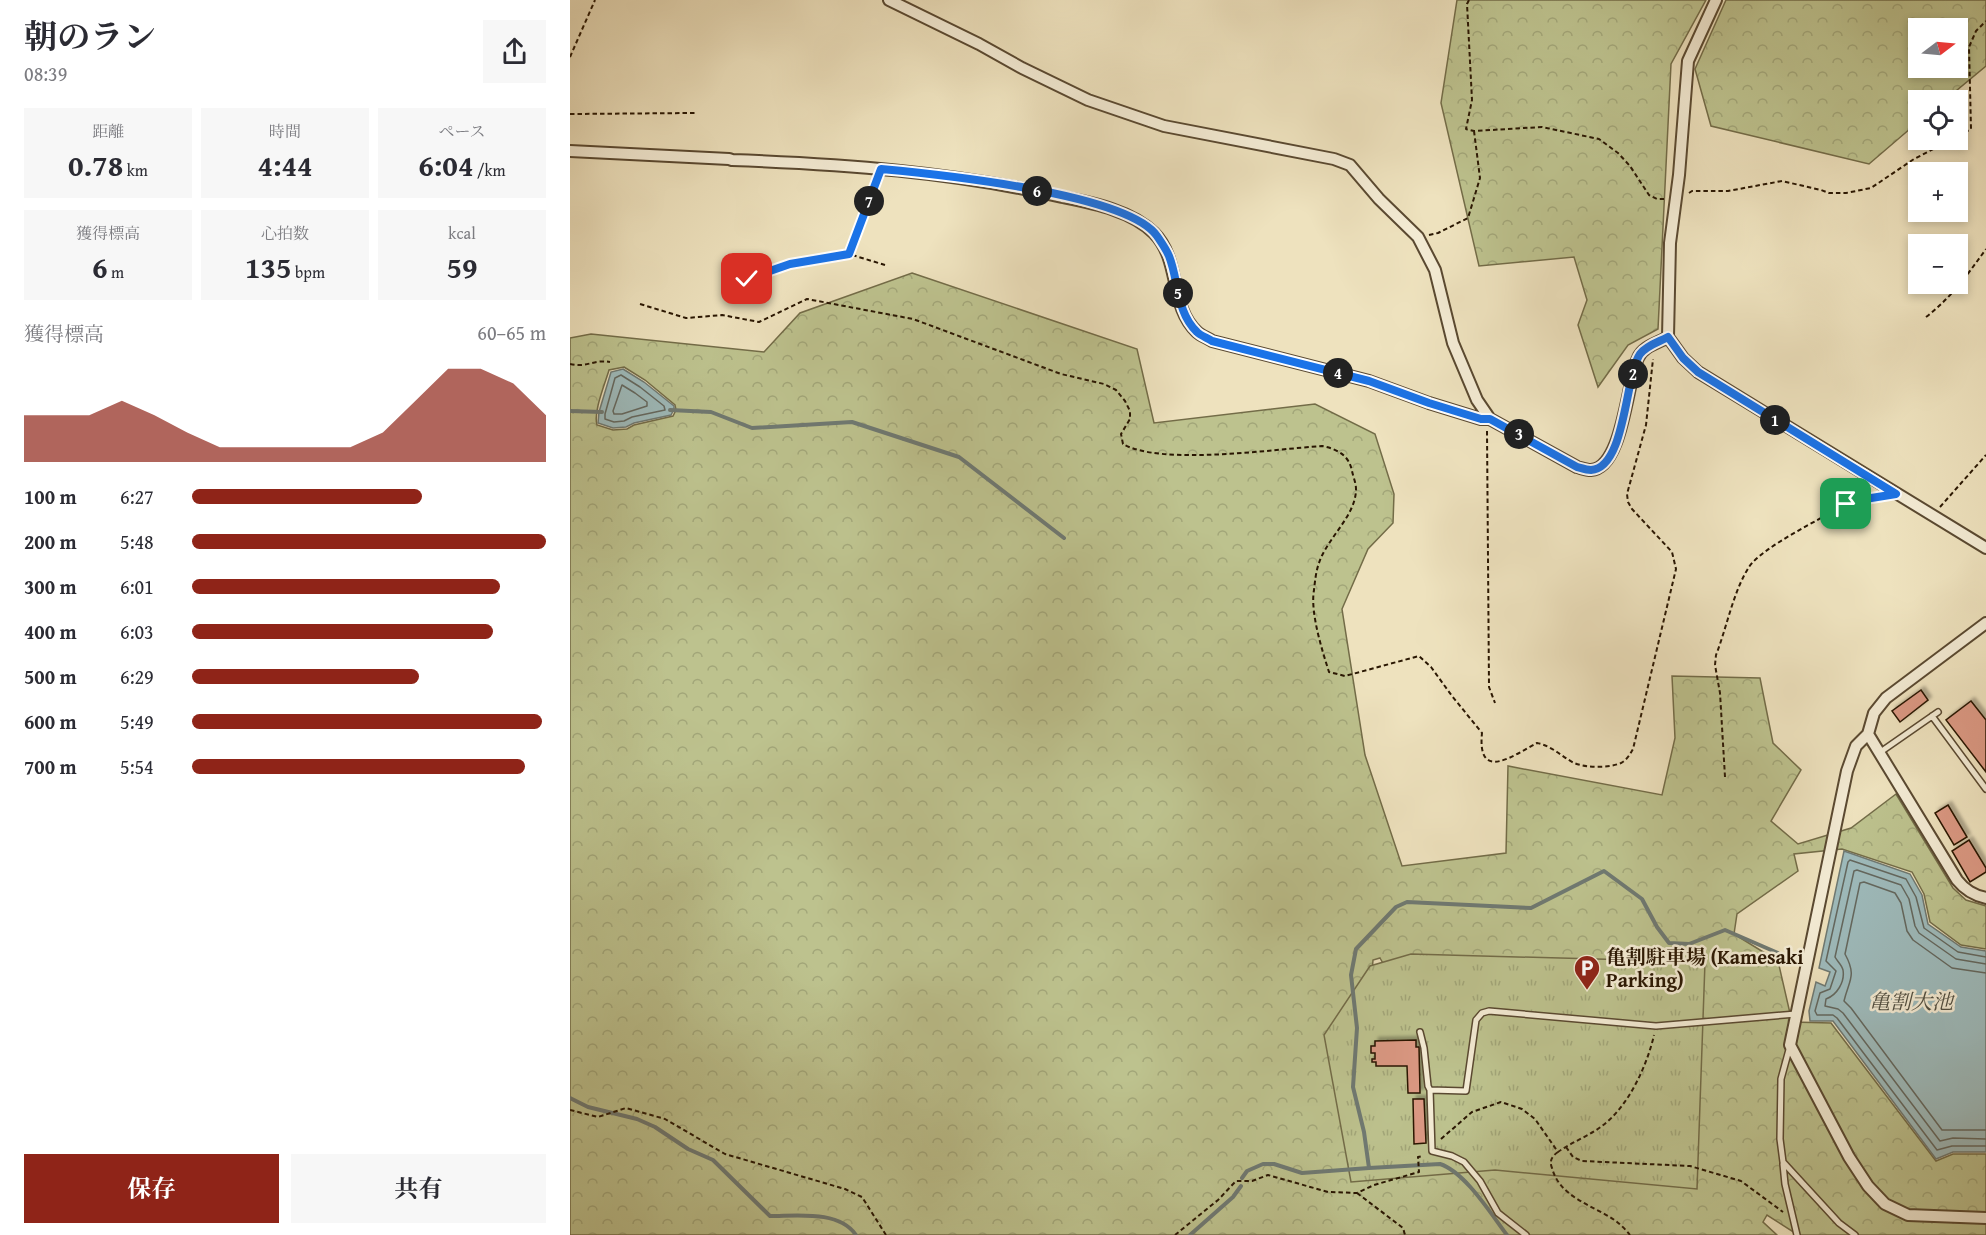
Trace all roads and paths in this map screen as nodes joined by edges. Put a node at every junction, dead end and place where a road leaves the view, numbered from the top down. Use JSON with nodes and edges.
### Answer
{"nodes":[{"id":1,"x":595,"y":0,"type":"edge"},
{"id":2,"x":890,"y":0,"type":"edge"},
{"id":3,"x":1469,"y":0,"type":"edge"},
{"id":4,"x":1716,"y":0,"type":"edge"},
{"id":5,"x":1986,"y":21,"type":"edge"},
{"id":6,"x":570,"y":57,"type":"edge"},
{"id":7,"x":695,"y":113,"type":"dead end"},
{"id":8,"x":570,"y":114,"type":"edge"},
{"id":9,"x":1474,"y":131,"type":"junction"},
{"id":10,"x":1968,"y":131,"type":"edge"},
{"id":11,"x":1932,"y":150,"type":"edge"},
{"id":12,"x":570,"y":151,"type":"edge"},
{"id":13,"x":881,"y":169,"type":"junction"},
{"id":14,"x":1676,"y":199,"type":"junction"},
{"id":15,"x":1418,"y":237,"type":"junction"},
{"id":16,"x":1986,"y":249,"type":"edge"},
{"id":17,"x":849,"y":254,"type":"junction"},
{"id":18,"x":885,"y":265,"type":"dead end"},
{"id":19,"x":737,"y":286,"type":"dead end"},
{"id":20,"x":640,"y":304,"type":"dead end"},
{"id":21,"x":1926,"y":317,"type":"dead end"},
{"id":22,"x":1668,"y":337,"type":"junction"},
{"id":23,"x":1654,"y":344,"type":"junction"},
{"id":24,"x":610,"y":362,"type":"dead end"},
{"id":25,"x":570,"y":364,"type":"edge"},
{"id":26,"x":1490,"y":419,"type":"junction"},
{"id":27,"x":1986,"y":455,"type":"edge"},
{"id":28,"x":1896,"y":494,"type":"junction"},
{"id":29,"x":1933,"y":516,"type":"junction"},
{"id":30,"x":1986,"y":548,"type":"edge"},
{"id":31,"x":1986,"y":623,"type":"edge"},
{"id":32,"x":1495,"y":703,"type":"dead end"},
{"id":33,"x":1868,"y":734,"type":"junction"},
{"id":34,"x":1879,"y":753,"type":"junction"},
{"id":35,"x":1725,"y":777,"type":"dead end"},
{"id":36,"x":1986,"y":789,"type":"edge"},
{"id":37,"x":1986,"y":898,"type":"edge"},
{"id":38,"x":1796,"y":1014,"type":"junction"},
{"id":39,"x":1656,"y":1026,"type":"junction"},
{"id":40,"x":1420,"y":1032,"type":"dead end"},
{"id":41,"x":1790,"y":1045,"type":"junction"},
{"id":42,"x":1430,"y":1090,"type":"junction"},
{"id":43,"x":570,"y":1109,"type":"edge"},
{"id":44,"x":1432,"y":1147,"type":"junction"},
{"id":45,"x":1566,"y":1147,"type":"junction"},
{"id":46,"x":1558,"y":1152,"type":"junction"},
{"id":47,"x":1418,"y":1160,"type":"dead end"},
{"id":48,"x":1783,"y":1162,"type":"junction"},
{"id":49,"x":1357,"y":1193,"type":"junction"},
{"id":50,"x":1792,"y":1214,"type":"junction"},
{"id":51,"x":1986,"y":1218,"type":"edge"},
{"id":52,"x":886,"y":1235,"type":"edge"},
{"id":53,"x":1175,"y":1235,"type":"edge"},
{"id":54,"x":1405,"y":1235,"type":"edge"},
{"id":55,"x":1526,"y":1235,"type":"edge"},
{"id":56,"x":1630,"y":1235,"type":"edge"},
{"id":57,"x":1797,"y":1235,"type":"edge"},
{"id":58,"x":1855,"y":1235,"type":"edge"}],
"edges":[{"from":1,"to":6,"type":"path"},
{"from":2,"to":15,"type":"street"},
{"from":3,"to":9,"type":"path"},
{"from":4,"to":14,"type":"street"},
{"from":5,"to":10,"type":"path"},
{"from":7,"to":8,"type":"path"},
{"from":9,"to":14,"type":"path"},
{"from":9,"to":15,"type":"path"},
{"from":11,"to":14,"type":"path"},
{"from":12,"to":13,"type":"street"},
{"from":13,"to":17,"type":"path"},
{"from":13,"to":26,"type":"street"},
{"from":14,"to":22,"type":"street"},
{"from":15,"to":26,"type":"street"},
{"from":16,"to":21,"type":"path"},
{"from":17,"to":18,"type":"path"},
{"from":17,"to":19,"type":"path"},
{"from":20,"to":23,"type":"path"},
{"from":22,"to":23,"type":"street"},
{"from":22,"to":28,"type":"street"},
{"from":23,"to":26,"type":"street"},
{"from":24,"to":25,"type":"path"},
{"from":26,"to":32,"type":"path"},
{"from":27,"to":29,"type":"path"},
{"from":28,"to":29,"type":"street"},
{"from":28,"to":35,"type":"path"},
{"from":29,"to":30,"type":"street"},
{"from":31,"to":33,"type":"street"},
{"from":33,"to":34,"type":"street"},
{"from":33,"to":38,"type":"street"},
{"from":34,"to":36,"type":"lane"},
{"from":34,"to":37,"type":"street"},
{"from":38,"to":39,"type":"lane"},
{"from":38,"to":41,"type":"street"},
{"from":39,"to":42,"type":"lane"},
{"from":39,"to":45,"type":"path"},
{"from":40,"to":42,"type":"lane"},
{"from":41,"to":48,"type":"lane"},
{"from":41,"to":51,"type":"street"},
{"from":42,"to":44,"type":"lane"},
{"from":43,"to":52,"type":"path"},
{"from":44,"to":46,"type":"path"},
{"from":44,"to":55,"type":"lane"},
{"from":45,"to":46,"type":"path"},
{"from":45,"to":50,"type":"path"},
{"from":46,"to":56,"type":"path"},
{"from":47,"to":49,"type":"path"},
{"from":48,"to":50,"type":"lane"},
{"from":48,"to":58,"type":"lane"},
{"from":49,"to":53,"type":"path"},
{"from":49,"to":54,"type":"path"},
{"from":50,"to":57,"type":"lane"}]}
